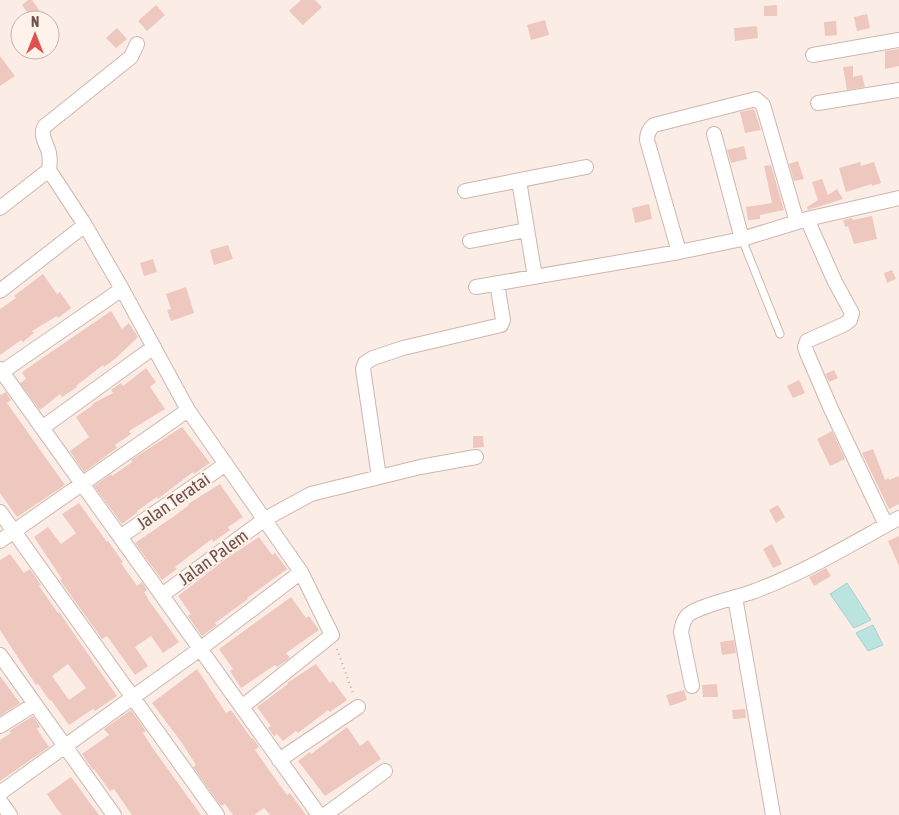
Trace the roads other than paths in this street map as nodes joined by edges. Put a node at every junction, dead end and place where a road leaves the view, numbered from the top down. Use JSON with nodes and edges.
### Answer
{"nodes":[{"id":1,"x":899,"y":40,"type":"edge"},
{"id":2,"x":137,"y":44,"type":"dead end"},
{"id":3,"x":814,"y":55,"type":"dead end"},
{"id":4,"x":899,"y":90,"type":"edge"},
{"id":5,"x":818,"y":103,"type":"dead end"},
{"id":6,"x":714,"y":134,"type":"dead end"},
{"id":7,"x":586,"y":167,"type":"dead end"},
{"id":8,"x":49,"y":170,"type":"junction"},
{"id":9,"x":519,"y":181,"type":"junction"},
{"id":10,"x":465,"y":191,"type":"dead end"},
{"id":11,"x":899,"y":198,"type":"edge"},
{"id":12,"x":0,"y":208,"type":"edge"},
{"id":13,"x":802,"y":220,"type":"junction"},
{"id":14,"x":85,"y":225,"type":"junction"},
{"id":15,"x":528,"y":230,"type":"junction"},
{"id":16,"x":742,"y":238,"type":"junction"},
{"id":17,"x":470,"y":241,"type":"dead end"},
{"id":18,"x":679,"y":252,"type":"junction"},
{"id":19,"x":535,"y":277,"type":"junction"},
{"id":20,"x":497,"y":284,"type":"junction"},
{"id":21,"x":476,"y":287,"type":"dead end"},
{"id":22,"x":122,"y":288,"type":"junction"},
{"id":23,"x":0,"y":291,"type":"edge"},
{"id":24,"x":780,"y":334,"type":"dead end"},
{"id":25,"x":154,"y":347,"type":"junction"},
{"id":26,"x":1,"y":371,"type":"edge"},
{"id":27,"x":188,"y":410,"type":"junction"},
{"id":28,"x":42,"y":428,"type":"junction"},
{"id":29,"x":476,"y":456,"type":"dead end"},
{"id":30,"x":226,"y":464,"type":"junction"},
{"id":31,"x":379,"y":477,"type":"junction"},
{"id":32,"x":83,"y":484,"type":"junction"},
{"id":33,"x":0,"y":512,"type":"edge"},
{"id":34,"x":899,"y":518,"type":"edge"},
{"id":35,"x":265,"y":519,"type":"junction"},
{"id":36,"x":886,"y":525,"type":"junction"},
{"id":37,"x":13,"y":531,"type":"junction"},
{"id":38,"x":120,"y":537,"type":"junction"},
{"id":39,"x":0,"y":541,"type":"edge"},
{"id":40,"x":301,"y":572,"type":"junction"},
{"id":41,"x":162,"y":595,"type":"junction"},
{"id":42,"x":735,"y":597,"type":"junction"},
{"id":43,"x":200,"y":649,"type":"junction"},
{"id":44,"x":2,"y":662,"type":"edge"},
{"id":45,"x":692,"y":686,"type":"dead end"},
{"id":46,"x":132,"y":698,"type":"junction"},
{"id":47,"x":35,"y":704,"type":"junction"},
{"id":48,"x":242,"y":707,"type":"junction"},
{"id":49,"x":358,"y":707,"type":"road end"},
{"id":50,"x":0,"y":726,"type":"edge"},
{"id":51,"x":66,"y":747,"type":"junction"},
{"id":52,"x":279,"y":760,"type":"junction"},
{"id":53,"x":384,"y":771,"type":"dead end"},
{"id":54,"x":0,"y":793,"type":"edge"},
{"id":55,"x":0,"y":801,"type":"edge"},
{"id":56,"x":10,"y":815,"type":"edge"},
{"id":57,"x":114,"y":815,"type":"edge"},
{"id":58,"x":217,"y":815,"type":"edge"},
{"id":59,"x":319,"y":815,"type":"edge"},
{"id":60,"x":325,"y":815,"type":"edge"},
{"id":61,"x":773,"y":815,"type":"edge"}],
"edges":[{"from":1,"to":3,"type":"street"},
{"from":2,"to":8,"type":"street"},
{"from":4,"to":5,"type":"street"},
{"from":6,"to":16,"type":"street"},
{"from":7,"to":9,"type":"street"},
{"from":8,"to":12,"type":"street"},
{"from":8,"to":14,"type":"street"},
{"from":9,"to":10,"type":"street"},
{"from":9,"to":15,"type":"street"},
{"from":11,"to":13,"type":"street"},
{"from":13,"to":16,"type":"street"},
{"from":13,"to":18,"type":"street"},
{"from":13,"to":36,"type":"street"},
{"from":14,"to":22,"type":"street"},
{"from":14,"to":23,"type":"street"},
{"from":15,"to":17,"type":"street"},
{"from":15,"to":19,"type":"street"},
{"from":16,"to":18,"type":"street"},
{"from":16,"to":24,"type":"lane"},
{"from":18,"to":19,"type":"street"},
{"from":19,"to":20,"type":"street"},
{"from":20,"to":21,"type":"street"},
{"from":20,"to":31,"type":"street"},
{"from":22,"to":25,"type":"street"},
{"from":22,"to":26,"type":"street"},
{"from":25,"to":27,"type":"street"},
{"from":25,"to":28,"type":"street"},
{"from":26,"to":28,"type":"street"},
{"from":27,"to":30,"type":"street"},
{"from":27,"to":32,"type":"street"},
{"from":28,"to":32,"type":"street"},
{"from":29,"to":31,"type":"street","name":"Jalan Palem"},
{"from":30,"to":35,"type":"street"},
{"from":30,"to":38,"type":"street","name":"Jalan Teratai"},
{"from":31,"to":35,"type":"street","name":"Jalan Palem"},
{"from":32,"to":37,"type":"street"},
{"from":32,"to":38,"type":"street"},
{"from":33,"to":37,"type":"street"},
{"from":34,"to":36,"type":"street"},
{"from":35,"to":40,"type":"street"},
{"from":35,"to":41,"type":"street","name":"Jalan Palem"},
{"from":36,"to":42,"type":"street"},
{"from":37,"to":39,"type":"street"},
{"from":37,"to":46,"type":"street"},
{"from":38,"to":41,"type":"street"},
{"from":40,"to":43,"type":"street"},
{"from":40,"to":48,"type":"street"},
{"from":41,"to":43,"type":"street"},
{"from":42,"to":45,"type":"street"},
{"from":42,"to":61,"type":"street"},
{"from":43,"to":46,"type":"street"},
{"from":43,"to":48,"type":"street"},
{"from":44,"to":47,"type":"street"},
{"from":46,"to":51,"type":"street"},
{"from":46,"to":58,"type":"street"},
{"from":47,"to":50,"type":"street"},
{"from":47,"to":51,"type":"street"},
{"from":48,"to":52,"type":"street"},
{"from":49,"to":52,"type":"street"},
{"from":51,"to":54,"type":"street"},
{"from":51,"to":57,"type":"street"},
{"from":52,"to":59,"type":"street"},
{"from":53,"to":60,"type":"street"},
{"from":55,"to":56,"type":"street"}]}
